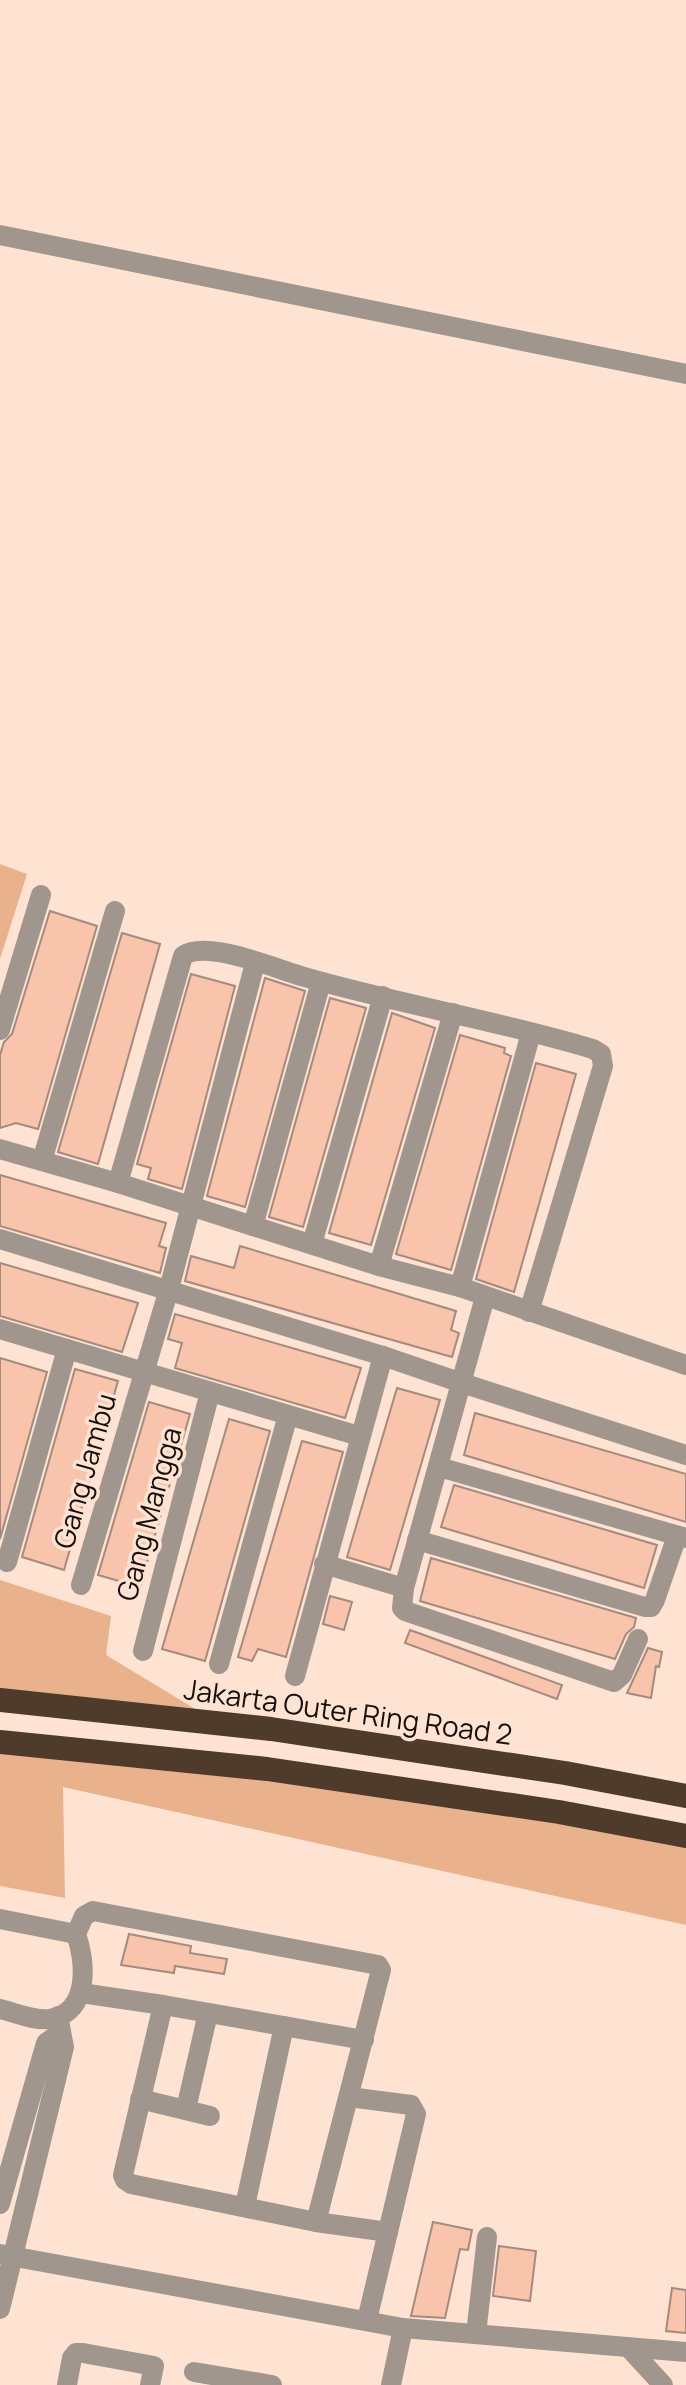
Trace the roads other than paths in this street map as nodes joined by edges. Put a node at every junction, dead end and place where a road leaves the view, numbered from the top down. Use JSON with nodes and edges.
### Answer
{"nodes":[{"id":1,"x":0,"y":235,"type":"edge"},
{"id":2,"x":686,"y":374,"type":"edge"},
{"id":3,"x":41,"y":895,"type":"dead end"},
{"id":4,"x":115,"y":911,"type":"dead end"},
{"id":5,"x":255,"y":963,"type":"junction"},
{"id":6,"x":321,"y":982,"type":"junction"},
{"id":7,"x":383,"y":996,"type":"junction"},
{"id":8,"x":453,"y":1013,"type":"junction"},
{"id":9,"x":0,"y":1030,"type":"edge"},
{"id":10,"x":531,"y":1033,"type":"junction"},
{"id":11,"x":0,"y":1149,"type":"edge"},
{"id":12,"x":42,"y":1161,"type":"junction"},
{"id":13,"x":118,"y":1183,"type":"junction"},
{"id":14,"x":191,"y":1206,"type":"junction"},
{"id":15,"x":253,"y":1226,"type":"junction"},
{"id":16,"x":0,"y":1239,"type":"edge"},
{"id":17,"x":312,"y":1244,"type":"junction"},
{"id":18,"x":379,"y":1266,"type":"junction"},
{"id":19,"x":460,"y":1287,"type":"junction"},
{"id":20,"x":169,"y":1289,"type":"junction"},
{"id":21,"x":485,"y":1297,"type":"junction"},
{"id":22,"x":529,"y":1312,"type":"junction"},
{"id":23,"x":0,"y":1329,"type":"edge"},
{"id":24,"x":67,"y":1349,"type":"junction"},
{"id":25,"x":383,"y":1356,"type":"junction"},
{"id":26,"x":686,"y":1365,"type":"edge"},
{"id":27,"x":143,"y":1372,"type":"junction"},
{"id":28,"x":462,"y":1383,"type":"junction"},
{"id":29,"x":210,"y":1392,"type":"junction"},
{"id":30,"x":288,"y":1415,"type":"junction"},
{"id":31,"x":359,"y":1436,"type":"junction"},
{"id":32,"x":686,"y":1455,"type":"edge"},
{"id":33,"x":439,"y":1467,"type":"junction"},
{"id":34,"x":681,"y":1537,"type":"edge"},
{"id":35,"x":417,"y":1540,"type":"junction"},
{"id":36,"x":7,"y":1562,"type":"dead end"},
{"id":37,"x":324,"y":1564,"type":"junction"},
{"id":38,"x":81,"y":1585,"type":"dead end"},
{"id":39,"x":404,"y":1588,"type":"junction"},
{"id":40,"x":638,"y":1639,"type":"dead end"},
{"id":41,"x":143,"y":1651,"type":"dead end"},
{"id":42,"x":219,"y":1664,"type":"dead end"},
{"id":43,"x":295,"y":1676,"type":"dead end"},
{"id":44,"x":0,"y":1700,"type":"edge"},
{"id":45,"x":0,"y":1742,"type":"edge"},
{"id":46,"x":686,"y":1796,"type":"edge"},
{"id":47,"x":686,"y":1836,"type":"edge"},
{"id":48,"x":0,"y":1919,"type":"edge"},
{"id":49,"x":76,"y":1934,"type":"junction"},
{"id":50,"x":81,"y":1993,"type":"junction"},
{"id":51,"x":163,"y":2005,"type":"junction"},
{"id":52,"x":0,"y":2009,"type":"edge"},
{"id":53,"x":208,"y":2013,"type":"junction"},
{"id":54,"x":59,"y":2025,"type":"junction"},
{"id":55,"x":284,"y":2026,"type":"junction"},
{"id":56,"x":364,"y":2040,"type":"junction"},
{"id":57,"x":349,"y":2097,"type":"junction"},
{"id":58,"x":140,"y":2099,"type":"junction"},
{"id":59,"x":186,"y":2109,"type":"junction"},
{"id":60,"x":210,"y":2116,"type":"dead end"},
{"id":61,"x":0,"y":2204,"type":"edge"},
{"id":62,"x":245,"y":2206,"type":"junction"},
{"id":63,"x":316,"y":2222,"type":"junction"},
{"id":64,"x":388,"y":2232,"type":"junction"},
{"id":65,"x":487,"y":2237,"type":"dead end"},
{"id":66,"x":7,"y":2256,"type":"edge"},
{"id":67,"x":0,"y":2309,"type":"edge"},
{"id":68,"x":367,"y":2320,"type":"junction"},
{"id":69,"x":403,"y":2328,"type":"junction"},
{"id":70,"x":476,"y":2334,"type":"junction"},
{"id":71,"x":629,"y":2348,"type":"junction"},
{"id":72,"x":686,"y":2352,"type":"edge"},
{"id":73,"x":194,"y":2372,"type":"dead end"},
{"id":74,"x":67,"y":2385,"type":"edge"},
{"id":75,"x":150,"y":2385,"type":"edge"},
{"id":76,"x":272,"y":2385,"type":"edge"},
{"id":77,"x":391,"y":2385,"type":"edge"},
{"id":78,"x":663,"y":2385,"type":"edge"}],
"edges":[{"from":1,"to":2,"type":"street"},
{"from":3,"to":9,"type":"street"},
{"from":4,"to":12,"type":"street"},
{"from":5,"to":6,"type":"street"},
{"from":5,"to":13,"type":"street"},
{"from":5,"to":14,"type":"street","name":"Gang Jambu"},
{"from":6,"to":7,"type":"street"},
{"from":6,"to":15,"type":"street"},
{"from":7,"to":8,"type":"street"},
{"from":7,"to":17,"type":"street"},
{"from":8,"to":10,"type":"street"},
{"from":8,"to":18,"type":"street"},
{"from":10,"to":19,"type":"street"},
{"from":10,"to":22,"type":"street"},
{"from":11,"to":12,"type":"street"},
{"from":12,"to":13,"type":"street"},
{"from":13,"to":14,"type":"street"},
{"from":14,"to":15,"type":"street"},
{"from":14,"to":20,"type":"street","name":"Gang Jambu"},
{"from":15,"to":17,"type":"street"},
{"from":16,"to":20,"type":"street"},
{"from":17,"to":18,"type":"street"},
{"from":18,"to":19,"type":"street"},
{"from":19,"to":21,"type":"street"},
{"from":20,"to":25,"type":"street"},
{"from":20,"to":27,"type":"street","name":"Gang Jambu"},
{"from":21,"to":22,"type":"street"},
{"from":21,"to":28,"type":"street"},
{"from":22,"to":26,"type":"street"},
{"from":23,"to":24,"type":"street"},
{"from":24,"to":27,"type":"street"},
{"from":24,"to":36,"type":"street"},
{"from":25,"to":28,"type":"street"},
{"from":25,"to":31,"type":"street"},
{"from":27,"to":29,"type":"street"},
{"from":27,"to":38,"type":"street","name":"Gang Jambu"},
{"from":28,"to":32,"type":"street"},
{"from":28,"to":33,"type":"street"},
{"from":29,"to":30,"type":"street"},
{"from":29,"to":41,"type":"street","name":"Gang Mangga"},
{"from":30,"to":31,"type":"street"},
{"from":30,"to":42,"type":"street"},
{"from":31,"to":37,"type":"street"},
{"from":33,"to":34,"type":"street"},
{"from":33,"to":35,"type":"street"},
{"from":34,"to":35,"type":"street"},
{"from":35,"to":39,"type":"street"},
{"from":37,"to":39,"type":"street"},
{"from":37,"to":43,"type":"street"},
{"from":39,"to":40,"type":"street"},
{"from":44,"to":46,"type":"highway","name":"Jakarta Outer Ring Road 2"},
{"from":45,"to":47,"type":"highway"},
{"from":48,"to":49,"type":"street"},
{"from":49,"to":50,"type":"street"},
{"from":49,"to":56,"type":"street"},
{"from":50,"to":51,"type":"street"},
{"from":50,"to":54,"type":"street"},
{"from":51,"to":53,"type":"street"},
{"from":51,"to":58,"type":"street"},
{"from":52,"to":54,"type":"street"},
{"from":53,"to":55,"type":"street"},
{"from":53,"to":59,"type":"street"},
{"from":54,"to":61,"type":"street"},
{"from":54,"to":66,"type":"street"},
{"from":55,"to":56,"type":"street"},
{"from":55,"to":62,"type":"street"},
{"from":56,"to":57,"type":"street"},
{"from":57,"to":63,"type":"street"},
{"from":57,"to":64,"type":"street"},
{"from":58,"to":59,"type":"street"},
{"from":58,"to":62,"type":"street"},
{"from":59,"to":60,"type":"street"},
{"from":62,"to":63,"type":"street"},
{"from":63,"to":64,"type":"street"},
{"from":64,"to":68,"type":"street"},
{"from":65,"to":70,"type":"street"},
{"from":66,"to":67,"type":"street"},
{"from":66,"to":68,"type":"street"},
{"from":68,"to":69,"type":"street"},
{"from":69,"to":70,"type":"street"},
{"from":69,"to":77,"type":"street"},
{"from":70,"to":71,"type":"street"},
{"from":71,"to":72,"type":"street"},
{"from":71,"to":78,"type":"street"},
{"from":73,"to":76,"type":"street"},
{"from":74,"to":75,"type":"street"}]}
